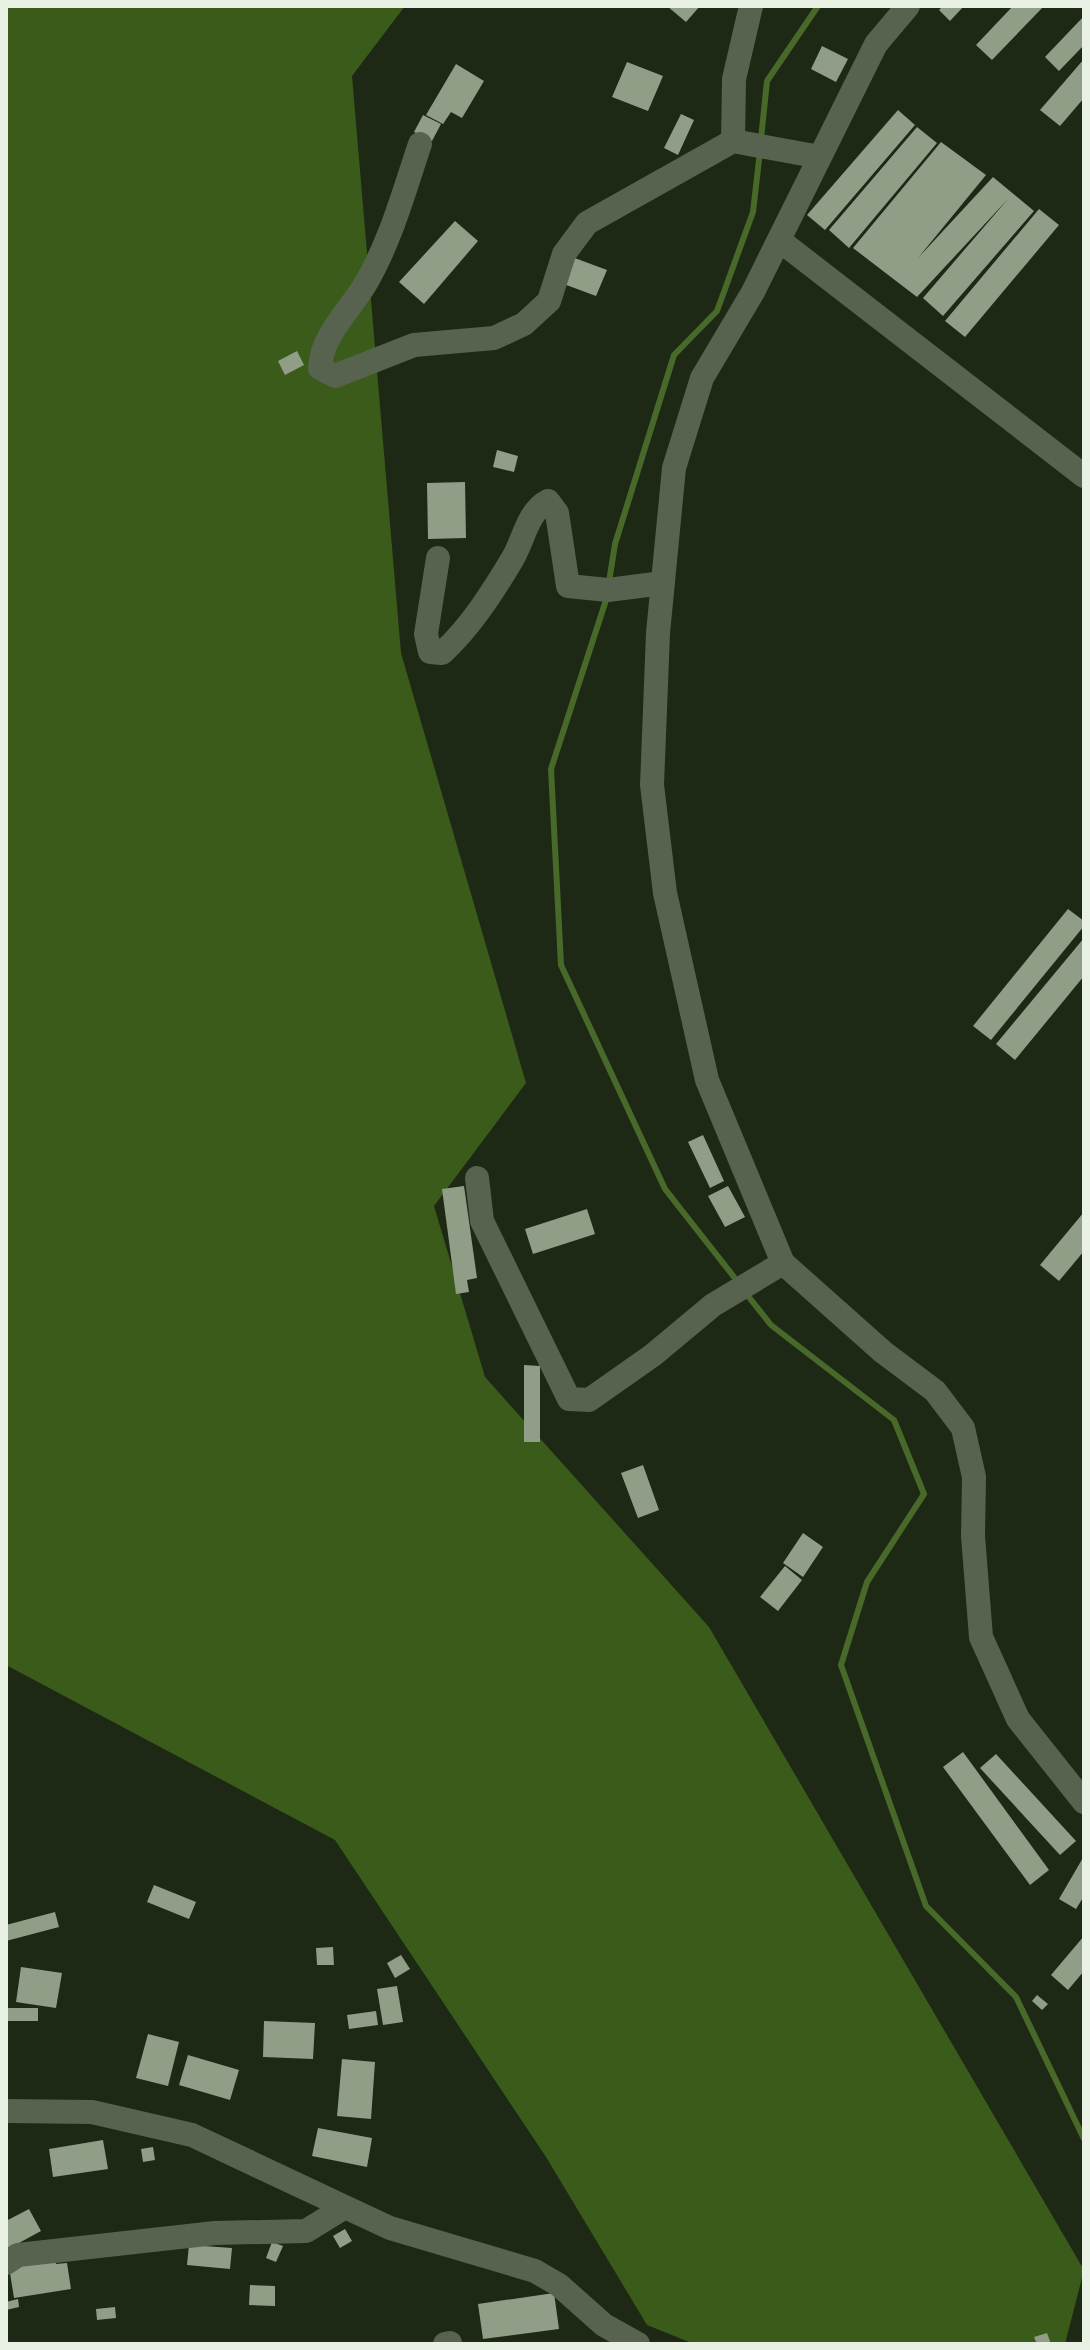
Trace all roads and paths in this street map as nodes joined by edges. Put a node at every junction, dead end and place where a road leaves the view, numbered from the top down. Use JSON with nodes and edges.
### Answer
{"nodes":[{"id":1,"x":751,"y":6,"type":"edge"},
{"id":2,"x":908,"y":6,"type":"edge"},
{"id":3,"x":733,"y":141,"type":"junction"},
{"id":4,"x":420,"y":144,"type":"dead end"},
{"id":5,"x":820,"y":157,"type":"junction"},
{"id":6,"x":779,"y":240,"type":"junction"},
{"id":7,"x":1084,"y":476,"type":"edge"},
{"id":8,"x":438,"y":558,"type":"dead end"},
{"id":9,"x":663,"y":583,"type":"junction"},
{"id":10,"x":477,"y":1178,"type":"dead end"},
{"id":11,"x":783,"y":1263,"type":"junction"},
{"id":12,"x":1084,"y":1802,"type":"edge"},
{"id":13,"x":6,"y":2111,"type":"edge"},
{"id":14,"x":345,"y":2207,"type":"junction"},
{"id":15,"x":6,"y":2263,"type":"edge"},
{"id":16,"x":638,"y":2344,"type":"edge"}],
"edges":[{"from":1,"to":3,"type":"street"},
{"from":2,"to":5,"type":"street"},
{"from":3,"to":4,"type":"street"},
{"from":3,"to":5,"type":"street"},
{"from":5,"to":6,"type":"street"},
{"from":6,"to":7,"type":"street"},
{"from":6,"to":9,"type":"street"},
{"from":8,"to":9,"type":"street"},
{"from":9,"to":11,"type":"street"},
{"from":10,"to":11,"type":"street"},
{"from":11,"to":12,"type":"street"},
{"from":13,"to":14,"type":"street"},
{"from":14,"to":15,"type":"street"},
{"from":14,"to":16,"type":"street"}]}
